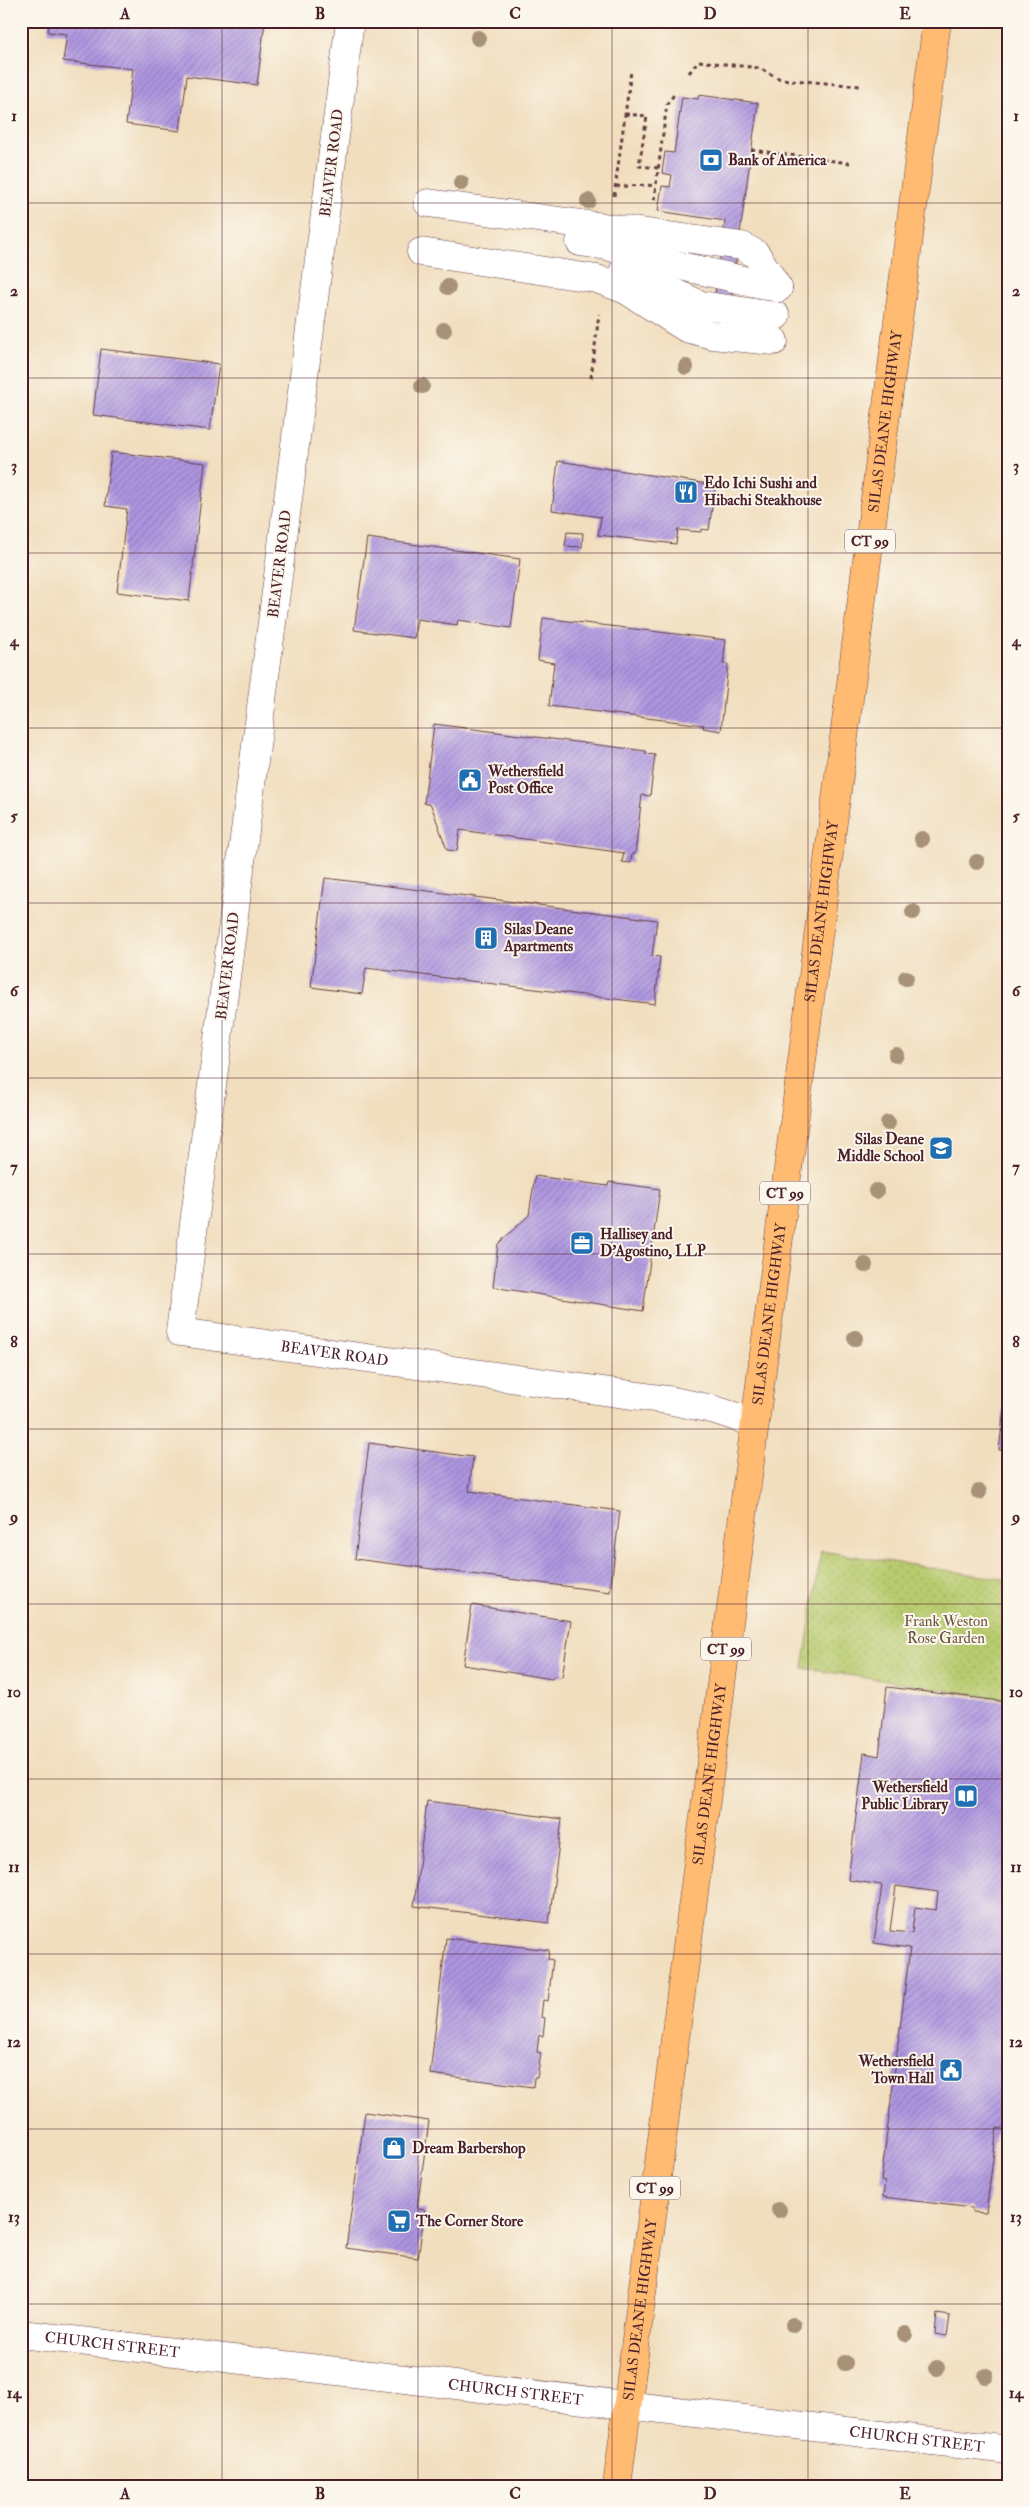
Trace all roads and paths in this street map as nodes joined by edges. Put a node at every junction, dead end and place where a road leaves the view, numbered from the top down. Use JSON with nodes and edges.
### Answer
{"nodes":[{"id":1,"x":350,"y":21,"type":"edge"},
{"id":2,"x":933,"y":22,"type":"edge"},
{"id":3,"x":689,"y":73,"type":"dead end"},
{"id":4,"x":860,"y":86,"type":"dead end"},
{"id":5,"x":676,"y":92,"type":"dead end"},
{"id":6,"x":625,"y":114,"type":"dead end"},
{"id":7,"x":751,"y":150,"type":"dead end"},
{"id":8,"x":850,"y":163,"type":"dead end"},
{"id":9,"x":659,"y":168,"type":"junction"},
{"id":10,"x":616,"y":186,"type":"dead end"},
{"id":11,"x":656,"y":186,"type":"junction"},
{"id":12,"x":425,"y":228,"type":"junction"},
{"id":13,"x":650,"y":232,"type":"junction"},
{"id":14,"x":775,"y":329,"type":"dead end"},
{"id":15,"x":755,"y":1422,"type":"junction"},
{"id":16,"x":21,"y":2334,"type":"edge"},
{"id":17,"x":627,"y":2405,"type":"junction"},
{"id":18,"x":1009,"y":2450,"type":"edge"},
{"id":19,"x":617,"y":2486,"type":"edge"}],
"edges":[{"from":1,"to":15,"type":"street","name":"BEAVER ROAD"},
{"from":2,"to":15,"type":"main road","name":"SILAS DEANE HIGHWAY","number":"CT 99"},
{"from":3,"to":4,"type":"path"},
{"from":5,"to":9,"type":"path"},
{"from":6,"to":9,"type":"path"},
{"from":7,"to":8,"type":"path"},
{"from":9,"to":11,"type":"path"},
{"from":10,"to":11,"type":"path"},
{"from":11,"to":13,"type":"path"},
{"from":12,"to":13,"type":"street"},
{"from":12,"to":13,"type":"street"},
{"from":12,"to":14,"type":"street"},
{"from":15,"to":17,"type":"main road","name":"SILAS DEANE HIGHWAY","number":"CT 99"},
{"from":16,"to":17,"type":"street","name":"CHURCH STREET"},
{"from":17,"to":18,"type":"street","name":"CHURCH STREET"},
{"from":17,"to":19,"type":"main road","name":"SILAS DEANE HIGHWAY","number":"CT 99"}]}
